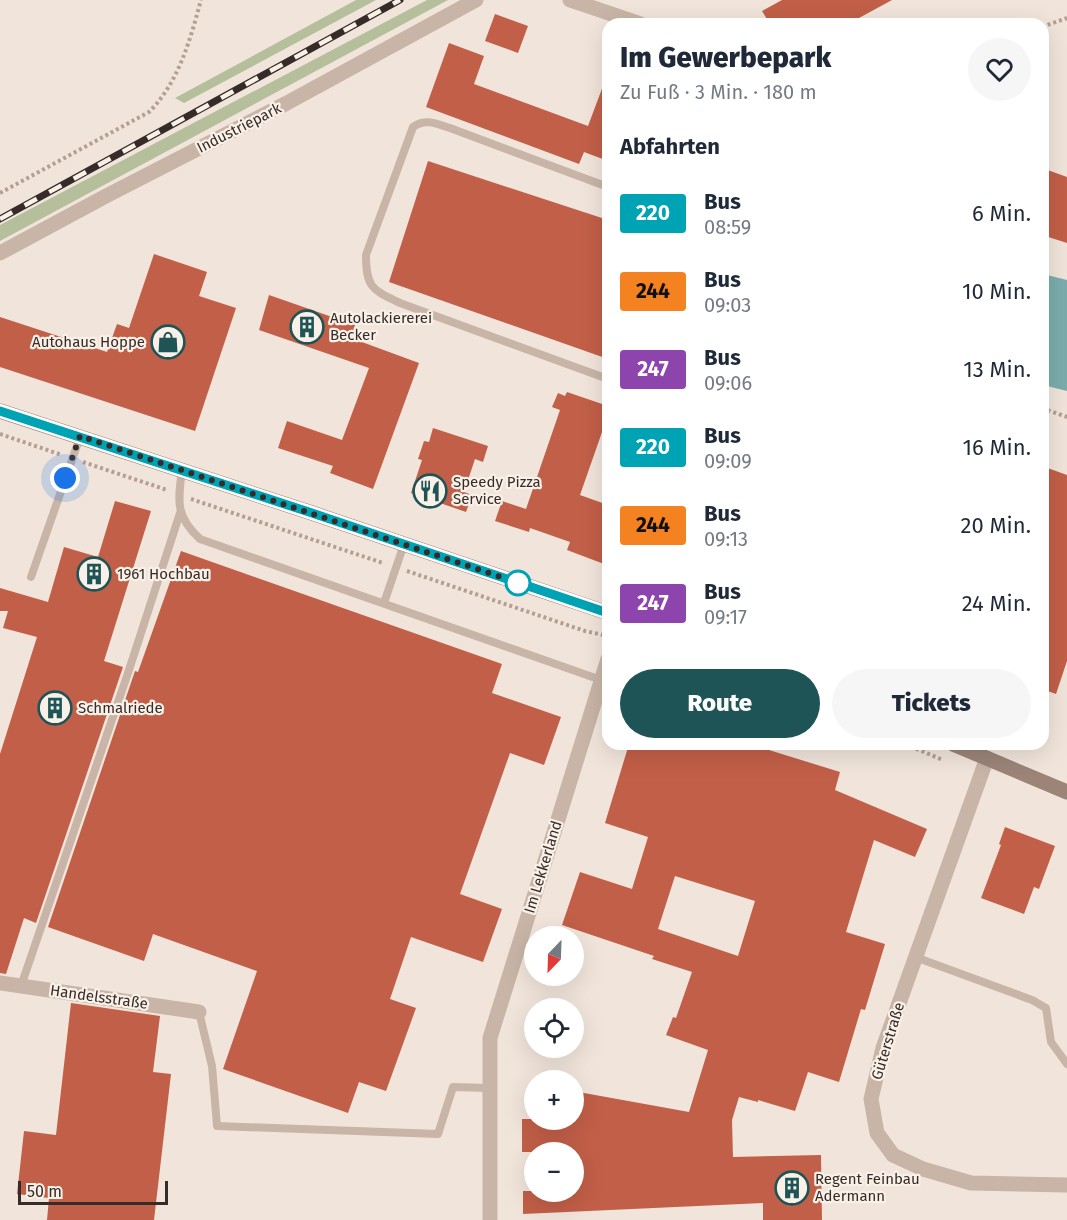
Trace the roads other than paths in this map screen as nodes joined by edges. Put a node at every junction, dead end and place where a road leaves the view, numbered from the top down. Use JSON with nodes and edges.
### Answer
{"nodes":[{"id":1,"x":476,"y":0,"type":"edge"},
{"id":2,"x":570,"y":0,"type":"edge"},
{"id":3,"x":604,"y":0,"type":"edge"},
{"id":4,"x":623,"y":18,"type":"edge"},
{"id":5,"x":625,"y":18,"type":"edge"},
{"id":6,"x":602,"y":185,"type":"edge"},
{"id":7,"x":0,"y":254,"type":"edge"},
{"id":8,"x":602,"y":377,"type":"edge"},
{"id":9,"x":0,"y":411,"type":"edge"},
{"id":10,"x":80,"y":436,"type":"junction"},
{"id":11,"x":182,"y":470,"type":"junction"},
{"id":12,"x":180,"y":513,"type":"junction"},
{"id":13,"x":404,"y":544,"type":"junction"},
{"id":14,"x":32,"y":577,"type":"dead end"},
{"id":15,"x":384,"y":603,"type":"junction"},
{"id":16,"x":602,"y":611,"type":"edge"},
{"id":17,"x":602,"y":677,"type":"edge"},
{"id":18,"x":601,"y":680,"type":"junction"},
{"id":19,"x":968,"y":750,"type":"edge"},
{"id":20,"x":987,"y":758,"type":"junction"},
{"id":21,"x":1067,"y":792,"type":"edge"},
{"id":22,"x":915,"y":957,"type":"junction"},
{"id":23,"x":0,"y":983,"type":"edge"},
{"id":24,"x":21,"y":986,"type":"junction"},
{"id":25,"x":199,"y":1012,"type":"joint"},
{"id":26,"x":1067,"y":1064,"type":"edge"},
{"id":27,"x":490,"y":1088,"type":"junction"},
{"id":28,"x":1067,"y":1185,"type":"edge"},
{"id":29,"x":490,"y":1220,"type":"edge"}],
"edges":[{"from":1,"to":7,"type":"street","name":"Industriepark"},
{"from":2,"to":4,"type":"street"},
{"from":3,"to":5,"type":"street"},
{"from":6,"to":8,"type":"lane"},
{"from":9,"to":10,"type":"street"},
{"from":10,"to":11,"type":"street"},
{"from":10,"to":14,"type":"lane"},
{"from":11,"to":12,"type":"lane"},
{"from":11,"to":13,"type":"street"},
{"from":12,"to":15,"type":"lane"},
{"from":12,"to":24,"type":"lane"},
{"from":13,"to":15,"type":"lane"},
{"from":13,"to":16,"type":"street"},
{"from":15,"to":18,"type":"lane"},
{"from":17,"to":18,"type":"street","name":"Im Lekkerland"},
{"from":18,"to":27,"type":"street","name":"Im Lekkerland"},
{"from":19,"to":20,"type":"street"},
{"from":20,"to":21,"type":"street"},
{"from":20,"to":22,"type":"street","name":"Güterstraße"},
{"from":22,"to":26,"type":"lane"},
{"from":22,"to":28,"type":"street","name":"Güterstraße"},
{"from":23,"to":24,"type":"street","name":"Handelsstraße"},
{"from":24,"to":25,"type":"street","name":"Handelsstraße"},
{"from":25,"to":27,"type":"lane"},
{"from":27,"to":29,"type":"street","name":"Im Lekkerland"}]}
